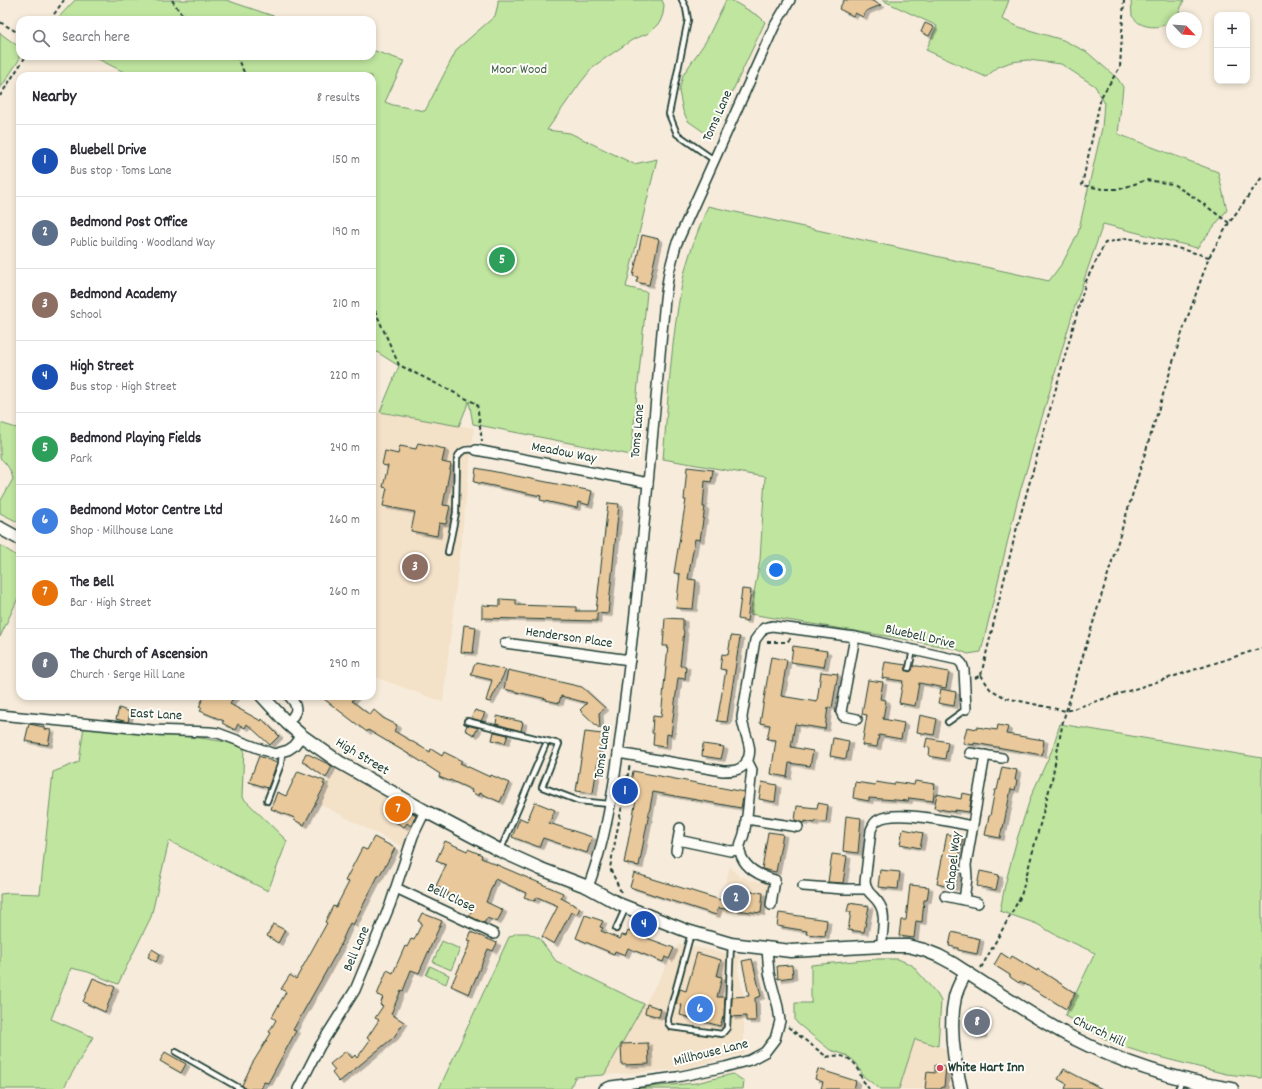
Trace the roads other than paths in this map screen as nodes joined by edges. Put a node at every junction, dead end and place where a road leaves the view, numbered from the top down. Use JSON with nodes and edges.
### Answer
{"nodes":[{"id":1,"x":682,"y":0,"type":"edge"},
{"id":2,"x":790,"y":0,"type":"edge"},
{"id":3,"x":714,"y":160,"type":"junction"},
{"id":4,"x":480,"y":451,"type":"joint"},
{"id":5,"x":648,"y":483,"type":"junction"},
{"id":6,"x":0,"y":528,"type":"edge"},
{"id":7,"x":16,"y":537,"type":"edge"},
{"id":8,"x":448,"y":552,"type":"dead end"},
{"id":9,"x":855,"y":637,"type":"junction"},
{"id":10,"x":505,"y":643,"type":"dead end"},
{"id":11,"x":913,"y":650,"type":"junction"},
{"id":12,"x":630,"y":660,"type":"junction"},
{"id":13,"x":909,"y":668,"type":"dead end"},
{"id":14,"x":266,"y":700,"type":"edge"},
{"id":15,"x":292,"y":700,"type":"edge"},
{"id":16,"x":966,"y":709,"type":"joint"},
{"id":17,"x":0,"y":715,"type":"edge"},
{"id":18,"x":857,"y":719,"type":"dead end"},
{"id":19,"x":467,"y":721,"type":"dead end"},
{"id":20,"x":948,"y":722,"type":"dead end"},
{"id":21,"x":287,"y":723,"type":"junction"},
{"id":22,"x":302,"y":736,"type":"junction"},
{"id":23,"x":545,"y":746,"type":"dead end"},
{"id":24,"x":282,"y":753,"type":"junction"},
{"id":25,"x":618,"y":753,"type":"junction"},
{"id":26,"x":970,"y":753,"type":"dead end"},
{"id":27,"x":985,"y":755,"type":"junction"},
{"id":28,"x":1002,"y":758,"type":"dead end"},
{"id":29,"x":748,"y":760,"type":"junction"},
{"id":30,"x":267,"y":801,"type":"dead end"},
{"id":31,"x":609,"y":804,"type":"junction"},
{"id":32,"x":425,"y":811,"type":"junction"},
{"id":33,"x":746,"y":819,"type":"junction"},
{"id":34,"x":972,"y":826,"type":"junction"},
{"id":35,"x":798,"y":827,"type":"dead end"},
{"id":36,"x":680,"y":828,"type":"dead end"},
{"id":37,"x":678,"y":840,"type":"junction"},
{"id":38,"x":739,"y":850,"type":"junction"},
{"id":39,"x":500,"y":851,"type":"junction"},
{"id":40,"x":676,"y":852,"type":"dead end"},
{"id":41,"x":803,"y":886,"type":"dead end"},
{"id":42,"x":588,"y":887,"type":"junction"},
{"id":43,"x":396,"y":888,"type":"junction"},
{"id":44,"x":866,"y":889,"type":"junction"},
{"id":45,"x":945,"y":896,"type":"dead end"},
{"id":46,"x":964,"y":900,"type":"junction"},
{"id":47,"x":978,"y":903,"type":"dead end"},
{"id":48,"x":621,"y":905,"type":"junction"},
{"id":49,"x":771,"y":905,"type":"dead end"},
{"id":50,"x":616,"y":929,"type":"dead end"},
{"id":51,"x":691,"y":932,"type":"junction"},
{"id":52,"x":494,"y":934,"type":"dead end"},
{"id":53,"x":731,"y":944,"type":"junction"},
{"id":54,"x":882,"y":946,"type":"junction"},
{"id":55,"x":767,"y":949,"type":"junction"},
{"id":56,"x":971,"y":975,"type":"junction"},
{"id":57,"x":176,"y":1052,"type":"dead end"},
{"id":58,"x":1180,"y":1084,"type":"edge"},
{"id":59,"x":241,"y":1089,"type":"edge"},
{"id":60,"x":298,"y":1089,"type":"edge"},
{"id":61,"x":604,"y":1089,"type":"edge"},
{"id":62,"x":960,"y":1089,"type":"edge"},
{"id":63,"x":1232,"y":1089,"type":"edge"}],
"edges":[{"from":1,"to":3,"type":"lane"},
{"from":2,"to":3,"type":"street","name":"Toms Lane"},
{"from":3,"to":5,"type":"street","name":"Toms Lane"},
{"from":4,"to":5,"type":"street","name":"Meadow Way"},
{"from":4,"to":8,"type":"lane"},
{"from":5,"to":12,"type":"street","name":"Toms Lane"},
{"from":6,"to":7,"type":"street"},
{"from":9,"to":11,"type":"street","name":"Bluebell Drive"},
{"from":9,"to":18,"type":"street"},
{"from":9,"to":29,"type":"street","name":"Bluebell Drive"},
{"from":10,"to":12,"type":"street","name":"Henderson Place"},
{"from":11,"to":13,"type":"lane"},
{"from":11,"to":16,"type":"street","name":"Bluebell Drive"},
{"from":12,"to":25,"type":"street","name":"Toms Lane"},
{"from":14,"to":21,"type":"street","name":"High Street"},
{"from":15,"to":21,"type":"street"},
{"from":16,"to":20,"type":"lane"},
{"from":17,"to":24,"type":"street","name":"East Lane"},
{"from":19,"to":31,"type":"lane"},
{"from":21,"to":22,"type":"street","name":"High Street"},
{"from":22,"to":24,"type":"street"},
{"from":22,"to":32,"type":"street","name":"High Street"},
{"from":23,"to":39,"type":"lane"},
{"from":24,"to":30,"type":"lane"},
{"from":25,"to":29,"type":"street"},
{"from":25,"to":31,"type":"street","name":"Toms Lane"},
{"from":26,"to":27,"type":"street"},
{"from":27,"to":28,"type":"street"},
{"from":27,"to":34,"type":"street","name":"Chapel Way"},
{"from":29,"to":33,"type":"street","name":"Bluebell Drive"},
{"from":31,"to":42,"type":"street","name":"Toms Lane"},
{"from":32,"to":39,"type":"street","name":"High Street"},
{"from":32,"to":43,"type":"street","name":"Bell Lane"},
{"from":33,"to":35,"type":"street"},
{"from":33,"to":38,"type":"street","name":"Bluebell Drive"},
{"from":34,"to":44,"type":"street","name":"Chapel Way"},
{"from":34,"to":46,"type":"street","name":"Chapel Way"},
{"from":36,"to":37,"type":"street"},
{"from":37,"to":38,"type":"street"},
{"from":37,"to":40,"type":"street"},
{"from":38,"to":49,"type":"street"},
{"from":39,"to":42,"type":"street","name":"High Street"},
{"from":41,"to":44,"type":"street"},
{"from":42,"to":48,"type":"street","name":"High Street"},
{"from":43,"to":52,"type":"street","name":"Bell Close"},
{"from":43,"to":60,"type":"street","name":"Bell Lane"},
{"from":44,"to":54,"type":"street"},
{"from":45,"to":46,"type":"street","name":"Chapel Way"},
{"from":46,"to":47,"type":"street","name":"Chapel Way"},
{"from":48,"to":50,"type":"lane"},
{"from":48,"to":51,"type":"street","name":"High Street"},
{"from":51,"to":53,"type":"street","name":"High Street"},
{"from":51,"to":53,"type":"lane"},
{"from":53,"to":55,"type":"street","name":"High Street"},
{"from":54,"to":55,"type":"street","name":"High Street"},
{"from":54,"to":56,"type":"street","name":"High Street"},
{"from":55,"to":61,"type":"street","name":"Millhouse Lane"},
{"from":56,"to":58,"type":"street","name":"Church Hill"},
{"from":56,"to":62,"type":"street"},
{"from":57,"to":59,"type":"lane"},
{"from":58,"to":63,"type":"street","name":"Church Hill"}]}
